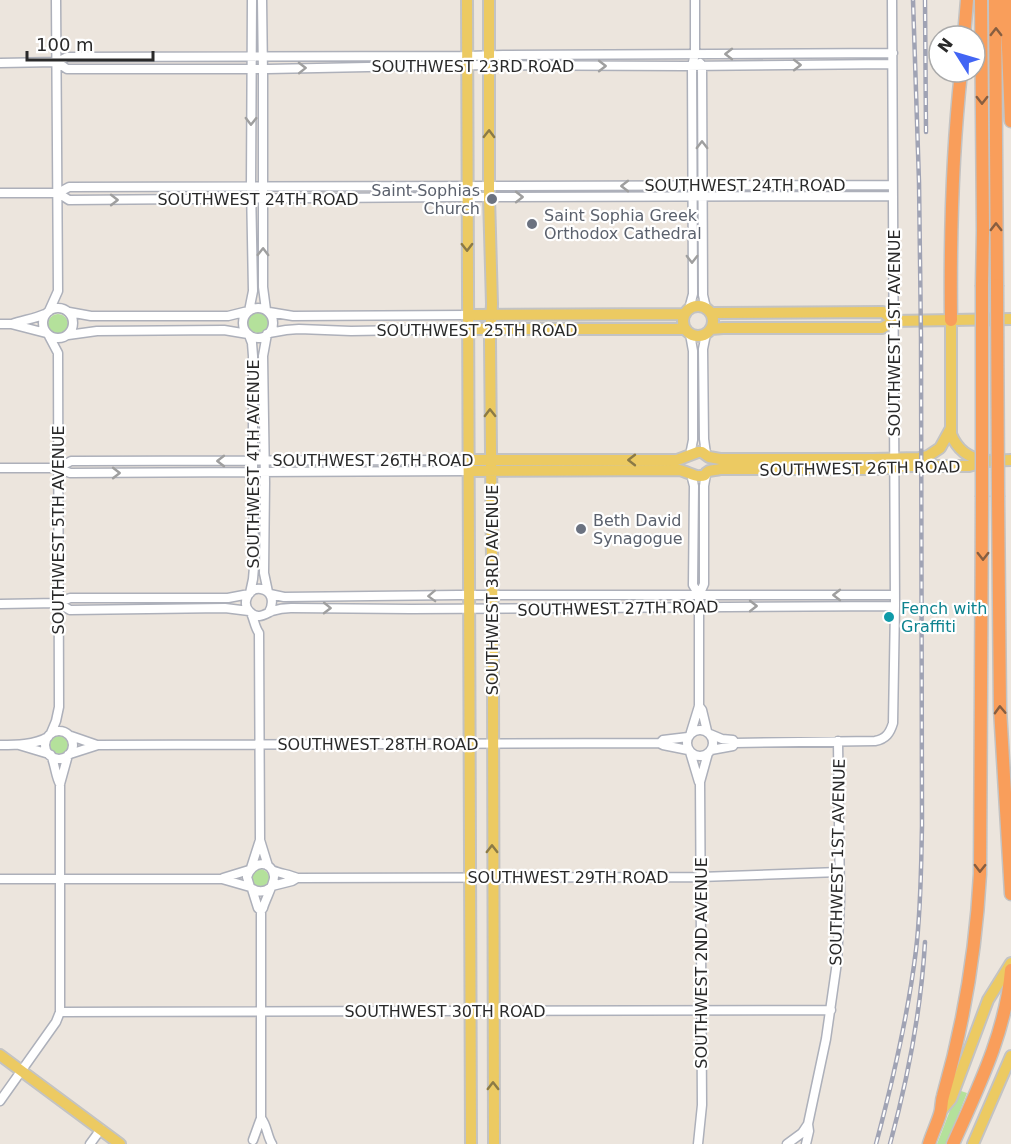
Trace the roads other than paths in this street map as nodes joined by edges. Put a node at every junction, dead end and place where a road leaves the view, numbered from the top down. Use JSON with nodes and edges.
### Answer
{"nodes":[{"id":1,"x":56,"y":0,"type":"edge"},
{"id":2,"x":252,"y":0,"type":"edge"},
{"id":3,"x":262,"y":0,"type":"edge"},
{"id":4,"x":466,"y":0,"type":"edge"},
{"id":5,"x":489,"y":0,"type":"edge"},
{"id":6,"x":695,"y":0,"type":"edge"},
{"id":7,"x":892,"y":0,"type":"edge"},
{"id":8,"x":967,"y":0,"type":"edge"},
{"id":9,"x":981,"y":0,"type":"edge"},
{"id":10,"x":995,"y":0,"type":"edge"},
{"id":11,"x":1006,"y":0,"type":"edge"},
{"id":12,"x":965,"y":24,"type":"edge"},
{"id":13,"x":892,"y":53,"type":"junction"},
{"id":14,"x":695,"y":54,"type":"junction"},
{"id":15,"x":253,"y":56,"type":"junction"},
{"id":16,"x":262,"y":56,"type":"junction"},
{"id":17,"x":467,"y":61,"type":"junction"},
{"id":18,"x":489,"y":61,"type":"junction"},
{"id":19,"x":57,"y":62,"type":"junction"},
{"id":20,"x":0,"y":63,"type":"edge"},
{"id":21,"x":892,"y":64,"type":"junction"},
{"id":22,"x":692,"y":66,"type":"junction"},
{"id":23,"x":702,"y":66,"type":"junction"},
{"id":24,"x":252,"y":69,"type":"junction"},
{"id":25,"x":263,"y":69,"type":"junction"},
{"id":26,"x":960,"y":84,"type":"edge"},
{"id":27,"x":1011,"y":121,"type":"edge"},
{"id":28,"x":692,"y":185,"type":"junction"},
{"id":29,"x":702,"y":185,"type":"junction"},
{"id":30,"x":893,"y":185,"type":"junction"},
{"id":31,"x":251,"y":186,"type":"junction"},
{"id":32,"x":264,"y":186,"type":"junction"},
{"id":33,"x":467,"y":191,"type":"junction"},
{"id":34,"x":489,"y":192,"type":"junction"},
{"id":35,"x":0,"y":193,"type":"edge"},
{"id":36,"x":58,"y":193,"type":"junction"},
{"id":37,"x":692,"y":196,"type":"junction"},
{"id":38,"x":702,"y":196,"type":"junction"},
{"id":39,"x":893,"y":196,"type":"junction"},
{"id":40,"x":251,"y":199,"type":"junction"},
{"id":41,"x":264,"y":199,"type":"junction"},
{"id":42,"x":58,"y":291,"type":"junction"},
{"id":43,"x":68,"y":311,"type":"junction"},
{"id":44,"x":249,"y":311,"type":"junction"},
{"id":45,"x":268,"y":311,"type":"junction"},
{"id":46,"x":708,"y":311,"type":"junction"},
{"id":47,"x":47,"y":312,"type":"junction"},
{"id":48,"x":687,"y":312,"type":"junction"},
{"id":49,"x":468,"y":315,"type":"junction"},
{"id":50,"x":491,"y":315,"type":"junction"},
{"id":51,"x":1011,"y":319,"type":"edge"},
{"id":52,"x":951,"y":320,"type":"junction"},
{"id":53,"x":894,"y":321,"type":"junction"},
{"id":54,"x":0,"y":324,"type":"edge"},
{"id":55,"x":12,"y":324,"type":"junction"},
{"id":56,"x":468,"y":329,"type":"junction"},
{"id":57,"x":490,"y":329,"type":"junction"},
{"id":58,"x":688,"y":331,"type":"junction"},
{"id":59,"x":708,"y":332,"type":"junction"},
{"id":60,"x":47,"y":334,"type":"junction"},
{"id":61,"x":249,"y":334,"type":"junction"},
{"id":62,"x":268,"y":334,"type":"junction"},
{"id":63,"x":67,"y":335,"type":"junction"},
{"id":64,"x":58,"y":353,"type":"junction"},
{"id":65,"x":951,"y":428,"type":"junction"},
{"id":66,"x":707,"y":455,"type":"junction"},
{"id":67,"x":690,"y":456,"type":"junction"},
{"id":68,"x":1010,"y":459,"type":"edge"},
{"id":69,"x":252,"y":461,"type":"junction"},
{"id":70,"x":265,"y":461,"type":"junction"},
{"id":71,"x":987,"y":461,"type":"junction"},
{"id":72,"x":895,"y":463,"type":"junction"},
{"id":73,"x":469,"y":465,"type":"junction"},
{"id":74,"x":491,"y":466,"type":"junction"},
{"id":75,"x":0,"y":468,"type":"edge"},
{"id":76,"x":58,"y":468,"type":"junction"},
{"id":77,"x":253,"y":473,"type":"junction"},
{"id":78,"x":265,"y":473,"type":"junction"},
{"id":79,"x":690,"y":473,"type":"junction"},
{"id":80,"x":707,"y":473,"type":"junction"},
{"id":81,"x":269,"y":593,"type":"junction"},
{"id":82,"x":249,"y":594,"type":"junction"},
{"id":83,"x":469,"y":595,"type":"junction"},
{"id":84,"x":699,"y":595,"type":"junction"},
{"id":85,"x":895,"y":595,"type":"junction"},
{"id":86,"x":491,"y":596,"type":"junction"},
{"id":87,"x":58,"y":603,"type":"junction"},
{"id":88,"x":0,"y":604,"type":"edge"},
{"id":89,"x":699,"y":606,"type":"junction"},
{"id":90,"x":895,"y":606,"type":"junction"},
{"id":91,"x":469,"y":609,"type":"junction"},
{"id":92,"x":491,"y":609,"type":"junction"},
{"id":93,"x":250,"y":612,"type":"junction"},
{"id":94,"x":268,"y":613,"type":"junction"},
{"id":95,"x":260,"y":633,"type":"junction"},
{"id":96,"x":699,"y":706,"type":"junction"},
{"id":97,"x":59,"y":707,"type":"junction"},
{"id":98,"x":709,"y":733,"type":"junction"},
{"id":99,"x":49,"y":735,"type":"junction"},
{"id":100,"x":69,"y":735,"type":"junction"},
{"id":101,"x":689,"y":735,"type":"junction"},
{"id":102,"x":838,"y":741,"type":"junction"},
{"id":103,"x":659,"y":743,"type":"junction"},
{"id":104,"x":735,"y":743,"type":"junction"},
{"id":105,"x":259,"y":744,"type":"junction"},
{"id":106,"x":470,"y":744,"type":"junction"},
{"id":107,"x":492,"y":744,"type":"junction"},
{"id":108,"x":0,"y":745,"type":"edge"},
{"id":109,"x":18,"y":745,"type":"junction"},
{"id":110,"x":98,"y":745,"type":"junction"},
{"id":111,"x":689,"y":751,"type":"junction"},
{"id":112,"x":710,"y":752,"type":"junction"},
{"id":113,"x":50,"y":754,"type":"junction"},
{"id":114,"x":69,"y":754,"type":"junction"},
{"id":115,"x":700,"y":782,"type":"junction"},
{"id":116,"x":60,"y":784,"type":"junction"},
{"id":117,"x":260,"y":840,"type":"junction"},
{"id":118,"x":270,"y":868,"type":"junction"},
{"id":119,"x":250,"y":869,"type":"junction"},
{"id":120,"x":839,"y":872,"type":"junction"},
{"id":121,"x":470,"y":877,"type":"junction"},
{"id":122,"x":700,"y":877,"type":"junction"},
{"id":123,"x":60,"y":878,"type":"junction"},
{"id":124,"x":297,"y":878,"type":"junction"},
{"id":125,"x":493,"y":878,"type":"junction"},
{"id":126,"x":0,"y":879,"type":"edge"},
{"id":127,"x":222,"y":879,"type":"junction"},
{"id":128,"x":271,"y":887,"type":"junction"},
{"id":129,"x":251,"y":888,"type":"junction"},
{"id":130,"x":1011,"y":894,"type":"edge"},
{"id":131,"x":261,"y":911,"type":"junction"},
{"id":132,"x":1011,"y":963,"type":"edge"},
{"id":133,"x":1011,"y":970,"type":"edge"},
{"id":134,"x":700,"y":1010,"type":"junction"},
{"id":135,"x":831,"y":1010,"type":"junction"},
{"id":136,"x":471,"y":1011,"type":"junction"},
{"id":137,"x":493,"y":1011,"type":"junction"},
{"id":138,"x":60,"y":1012,"type":"junction"},
{"id":139,"x":261,"y":1012,"type":"junction"},
{"id":140,"x":0,"y":1055,"type":"edge"},
{"id":141,"x":1011,"y":1056,"type":"edge"},
{"id":142,"x":21,"y":1070,"type":"junction"},
{"id":143,"x":0,"y":1101,"type":"edge"},
{"id":144,"x":941,"y":1112,"type":"junction"},
{"id":145,"x":261,"y":1118,"type":"junction"},
{"id":146,"x":808,"y":1124,"type":"junction"},
{"id":147,"x":101,"y":1129,"type":"junction"},
{"id":148,"x":251,"y":1142,"type":"edge"},
{"id":149,"x":272,"y":1143,"type":"edge"},
{"id":150,"x":90,"y":1144,"type":"edge"},
{"id":151,"x":120,"y":1144,"type":"edge"},
{"id":152,"x":471,"y":1144,"type":"edge"},
{"id":153,"x":494,"y":1144,"type":"edge"},
{"id":154,"x":698,"y":1144,"type":"edge"},
{"id":155,"x":787,"y":1144,"type":"edge"},
{"id":156,"x":806,"y":1144,"type":"edge"},
{"id":157,"x":928,"y":1144,"type":"edge"},
{"id":158,"x":953,"y":1144,"type":"edge"},
{"id":159,"x":973,"y":1144,"type":"edge"}],
"edges":[{"from":1,"to":19,"type":"street"},
{"from":2,"to":15,"type":"street"},
{"from":3,"to":16,"type":"street"},
{"from":4,"to":17,"type":"main road","name":"SOUTHWEST 3RD AVENUE"},
{"from":5,"to":18,"type":"main road","name":"SOUTHWEST 3RD AVENUE"},
{"from":6,"to":14,"type":"street"},
{"from":7,"to":13,"type":"street","name":"SOUTHWEST 1ST AVENUE"},
{"from":8,"to":12,"type":"highway"},
{"from":9,"to":144,"type":"highway","one_way":true,"bridge":true},
{"from":130,"to":10,"type":"highway","one_way":true,"bridge":true},
{"from":11,"to":27,"type":"highway"},
{"from":13,"to":14,"type":"street","name":"SOUTHWEST 23RD ROAD","one_way":true},
{"from":13,"to":21,"type":"street","name":"SOUTHWEST 1ST AVENUE"},
{"from":14,"to":18,"type":"street","name":"SOUTHWEST 23RD ROAD"},
{"from":14,"to":22,"type":"street"},
{"from":14,"to":23,"type":"street"},
{"from":15,"to":16,"type":"street","name":"SOUTHWEST 23RD ROAD"},
{"from":15,"to":19,"type":"street","name":"SOUTHWEST 23RD ROAD"},
{"from":15,"to":24,"type":"street"},
{"from":16,"to":17,"type":"street","name":"SOUTHWEST 23RD ROAD"},
{"from":16,"to":25,"type":"street"},
{"from":17,"to":18,"type":"street","name":"SOUTHWEST 23RD ROAD"},
{"from":25,"to":17,"type":"street","name":"SOUTHWEST 23RD ROAD","one_way":true},
{"from":17,"to":33,"type":"main road","name":"SOUTHWEST 3RD AVENUE"},
{"from":18,"to":22,"type":"street","name":"SOUTHWEST 23RD ROAD","one_way":true},
{"from":34,"to":18,"type":"main road","name":"SOUTHWEST 3RD AVENUE","one_way":true},
{"from":19,"to":20,"type":"street","name":"SOUTHWEST 23RD ROAD"},
{"from":19,"to":24,"type":"street","name":"SOUTHWEST 23RD ROAD"},
{"from":19,"to":36,"type":"street"},
{"from":23,"to":21,"type":"street","name":"SOUTHWEST 23RD ROAD","one_way":true},
{"from":21,"to":30,"type":"street","name":"SOUTHWEST 1ST AVENUE"},
{"from":22,"to":23,"type":"street","name":"SOUTHWEST 23RD ROAD"},
{"from":22,"to":28,"type":"street"},
{"from":29,"to":23,"type":"street","one_way":true},
{"from":24,"to":25,"type":"street","name":"SOUTHWEST 23RD ROAD"},
{"from":24,"to":31,"type":"street","one_way":true},
{"from":25,"to":32,"type":"street"},
{"from":26,"to":52,"type":"highway"},
{"from":28,"to":29,"type":"street","name":"SOUTHWEST 24TH ROAD"},
{"from":28,"to":34,"type":"street","name":"SOUTHWEST 24TH ROAD","one_way":true},
{"from":28,"to":37,"type":"street"},
{"from":29,"to":30,"type":"street","name":"SOUTHWEST 24TH ROAD"},
{"from":29,"to":38,"type":"street"},
{"from":30,"to":39,"type":"street","name":"SOUTHWEST 1ST AVENUE"},
{"from":31,"to":32,"type":"street","name":"SOUTHWEST 24TH ROAD"},
{"from":31,"to":36,"type":"street","name":"SOUTHWEST 24TH ROAD"},
{"from":31,"to":40,"type":"street"},
{"from":32,"to":33,"type":"street","name":"SOUTHWEST 24TH ROAD"},
{"from":32,"to":41,"type":"street"},
{"from":33,"to":34,"type":"street","name":"SOUTHWEST 24TH ROAD"},
{"from":33,"to":41,"type":"street","name":"SOUTHWEST 24TH ROAD"},
{"from":33,"to":49,"type":"main road","name":"SOUTHWEST 3RD AVENUE","one_way":true},
{"from":34,"to":37,"type":"street","name":"SOUTHWEST 24TH ROAD","one_way":true},
{"from":34,"to":50,"type":"main road","name":"SOUTHWEST 3RD AVENUE"},
{"from":35,"to":36,"type":"street","name":"SOUTHWEST 24TH ROAD"},
{"from":36,"to":40,"type":"street","name":"SOUTHWEST 24TH ROAD","one_way":true},
{"from":36,"to":42,"type":"street"},
{"from":37,"to":38,"type":"street","name":"SOUTHWEST 24TH ROAD"},
{"from":37,"to":48,"type":"street","one_way":true},
{"from":38,"to":39,"type":"street","name":"SOUTHWEST 24TH ROAD"},
{"from":38,"to":46,"type":"street"},
{"from":39,"to":53,"type":"street","name":"SOUTHWEST 1ST AVENUE"},
{"from":40,"to":41,"type":"street","name":"SOUTHWEST 24TH ROAD"},
{"from":40,"to":44,"type":"street"},
{"from":45,"to":41,"type":"street","one_way":true},
{"from":42,"to":43,"type":"street"},
{"from":42,"to":47,"type":"street"},
{"from":43,"to":44,"type":"street"},
{"from":43,"to":47,"type":"street"},
{"from":43,"to":63,"type":"street"},
{"from":44,"to":45,"type":"street"},
{"from":44,"to":61,"type":"street"},
{"from":45,"to":49,"type":"street","name":"SOUTHWEST 25TH ROAD"},
{"from":45,"to":62,"type":"street"},
{"from":46,"to":48,"type":"main road"},
{"from":46,"to":53,"type":"main road"},
{"from":46,"to":59,"type":"main road"},
{"from":47,"to":55,"type":"street"},
{"from":47,"to":60,"type":"street"},
{"from":48,"to":50,"type":"main road","name":"SOUTHWEST 25TH ROAD"},
{"from":48,"to":58,"type":"main road"},
{"from":49,"to":50,"type":"main road","name":"SOUTHWEST 25TH ROAD"},
{"from":49,"to":56,"type":"main road","name":"SOUTHWEST 3RD AVENUE"},
{"from":50,"to":57,"type":"main road","name":"SOUTHWEST 3RD AVENUE"},
{"from":51,"to":52,"type":"main road"},
{"from":52,"to":53,"type":"main road"},
{"from":52,"to":65,"type":"main road"},
{"from":53,"to":59,"type":"main road"},
{"from":53,"to":72,"type":"street","name":"SOUTHWEST 1ST AVENUE"},
{"from":54,"to":55,"type":"street"},
{"from":55,"to":60,"type":"street"},
{"from":56,"to":57,"type":"main road","name":"SOUTHWEST 25TH ROAD"},
{"from":56,"to":62,"type":"street","name":"SOUTHWEST 25TH ROAD"},
{"from":56,"to":73,"type":"main road","name":"SOUTHWEST 3RD AVENUE"},
{"from":57,"to":58,"type":"main road","name":"SOUTHWEST 25TH ROAD"},
{"from":74,"to":57,"type":"main road","name":"SOUTHWEST 3RD AVENUE","one_way":true},
{"from":58,"to":59,"type":"main road"},
{"from":58,"to":67,"type":"street"},
{"from":59,"to":66,"type":"street"},
{"from":60,"to":63,"type":"street"},
{"from":60,"to":64,"type":"street","name":"SOUTHWEST 5TH AVENUE"},
{"from":61,"to":62,"type":"street"},
{"from":61,"to":63,"type":"street"},
{"from":61,"to":69,"type":"street","name":"SOUTHWEST 4TH AVENUE"},
{"from":62,"to":70,"type":"street","name":"SOUTHWEST 4TH AVENUE"},
{"from":63,"to":64,"type":"street","name":"SOUTHWEST 5TH AVENUE"},
{"from":64,"to":76,"type":"street","name":"SOUTHWEST 5TH AVENUE"},
{"from":65,"to":71,"type":"main road"},
{"from":65,"to":72,"type":"main road","name":"SOUTHWEST 26TH ROAD"},
{"from":66,"to":67,"type":"main road"},
{"from":66,"to":72,"type":"main road","name":"SOUTHWEST 26TH ROAD"},
{"from":66,"to":80,"type":"main road"},
{"from":67,"to":74,"type":"main road","name":"SOUTHWEST 26TH ROAD","one_way":true},
{"from":67,"to":79,"type":"main road"},
{"from":68,"to":71,"type":"main road","name":"SOUTHWEST 26TH ROAD"},
{"from":69,"to":70,"type":"street","name":"SOUTHWEST 26TH ROAD"},
{"from":69,"to":76,"type":"street","name":"SOUTHWEST 26TH ROAD","one_way":true},
{"from":69,"to":77,"type":"street","name":"SOUTHWEST 4TH AVENUE"},
{"from":70,"to":73,"type":"street","name":"SOUTHWEST 26TH ROAD"},
{"from":70,"to":78,"type":"street","name":"SOUTHWEST 4TH AVENUE"},
{"from":71,"to":72,"type":"main road","name":"SOUTHWEST 26TH ROAD"},
{"from":72,"to":80,"type":"main road","name":"SOUTHWEST 26TH ROAD"},
{"from":72,"to":85,"type":"street","name":"SOUTHWEST 1ST AVENUE"},
{"from":73,"to":74,"type":"main road","name":"SOUTHWEST 26TH ROAD"},
{"from":73,"to":78,"type":"street","name":"SOUTHWEST 26TH ROAD"},
{"from":73,"to":83,"type":"main road","name":"SOUTHWEST 3RD AVENUE"},
{"from":74,"to":79,"type":"main road","name":"SOUTHWEST 26TH ROAD"},
{"from":74,"to":86,"type":"main road","name":"SOUTHWEST 3RD AVENUE"},
{"from":75,"to":76,"type":"street","name":"SOUTHWEST 26TH ROAD"},
{"from":76,"to":77,"type":"street","name":"SOUTHWEST 26TH ROAD","one_way":true},
{"from":76,"to":87,"type":"street","name":"SOUTHWEST 5TH AVENUE"},
{"from":77,"to":78,"type":"street","name":"SOUTHWEST 26TH ROAD"},
{"from":77,"to":82,"type":"street","name":"SOUTHWEST 4TH AVENUE"},
{"from":78,"to":81,"type":"street","name":"SOUTHWEST 4TH AVENUE"},
{"from":79,"to":80,"type":"main road"},
{"from":79,"to":84,"type":"street"},
{"from":80,"to":84,"type":"street"},
{"from":81,"to":82,"type":"street"},
{"from":83,"to":81,"type":"street","name":"SOUTHWEST 27TH ROAD","one_way":true},
{"from":81,"to":94,"type":"street"},
{"from":82,"to":87,"type":"street"},
{"from":82,"to":93,"type":"street"},
{"from":83,"to":86,"type":"street","name":"SOUTHWEST 27TH ROAD"},
{"from":83,"to":91,"type":"main road","name":"SOUTHWEST 3RD AVENUE"},
{"from":85,"to":84,"type":"street","name":"SOUTHWEST 27TH ROAD","one_way":true},
{"from":84,"to":86,"type":"street","name":"SOUTHWEST 27TH ROAD"},
{"from":84,"to":89,"type":"street"},
{"from":85,"to":90,"type":"street","name":"SOUTHWEST 1ST AVENUE"},
{"from":86,"to":92,"type":"main road","name":"SOUTHWEST 3RD AVENUE"},
{"from":87,"to":88,"type":"street"},
{"from":87,"to":93,"type":"street"},
{"from":87,"to":97,"type":"street","name":"SOUTHWEST 5TH AVENUE"},
{"from":89,"to":90,"type":"street","name":"SOUTHWEST 27TH ROAD","one_way":true},
{"from":89,"to":92,"type":"street","name":"SOUTHWEST 27TH ROAD"},
{"from":89,"to":96,"type":"street"},
{"from":90,"to":102,"type":"street","name":"SOUTHWEST 1ST AVENUE"},
{"from":91,"to":92,"type":"street","name":"SOUTHWEST 27TH ROAD"},
{"from":94,"to":91,"type":"street","name":"SOUTHWEST 27TH ROAD","one_way":true},
{"from":91,"to":106,"type":"main road","name":"SOUTHWEST 3RD AVENUE"},
{"from":92,"to":107,"type":"main road","name":"SOUTHWEST 3RD AVENUE"},
{"from":93,"to":94,"type":"street"},
{"from":93,"to":95,"type":"street"},
{"from":94,"to":95,"type":"street"},
{"from":95,"to":105,"type":"street"},
{"from":96,"to":98,"type":"street"},
{"from":96,"to":101,"type":"street"},
{"from":97,"to":99,"type":"street","name":"SOUTHWEST 5TH AVENUE"},
{"from":97,"to":100,"type":"street","name":"SOUTHWEST 5TH AVENUE"},
{"from":98,"to":101,"type":"street"},
{"from":98,"to":104,"type":"street"},
{"from":98,"to":112,"type":"street"},
{"from":99,"to":100,"type":"street"},
{"from":99,"to":109,"type":"street"},
{"from":99,"to":113,"type":"street"},
{"from":100,"to":110,"type":"street","name":"SOUTHWEST 28TH ROAD"},
{"from":100,"to":114,"type":"street"},
{"from":101,"to":103,"type":"street","name":"SOUTHWEST 28TH ROAD"},
{"from":101,"to":111,"type":"street"},
{"from":102,"to":104,"type":"street"},
{"from":102,"to":120,"type":"street","name":"SOUTHWEST 1ST AVENUE"},
{"from":103,"to":107,"type":"street","name":"SOUTHWEST 28TH ROAD"},
{"from":103,"to":111,"type":"street","name":"SOUTHWEST 28TH ROAD"},
{"from":104,"to":112,"type":"street"},
{"from":105,"to":106,"type":"street","name":"SOUTHWEST 28TH ROAD"},
{"from":105,"to":110,"type":"street","name":"SOUTHWEST 28TH ROAD"},
{"from":105,"to":117,"type":"street"},
{"from":106,"to":107,"type":"street","name":"SOUTHWEST 28TH ROAD"},
{"from":106,"to":121,"type":"main road","name":"SOUTHWEST 3RD AVENUE"},
{"from":125,"to":107,"type":"main road","name":"SOUTHWEST 3RD AVENUE","one_way":true},
{"from":108,"to":109,"type":"street"},
{"from":109,"to":113,"type":"street"},
{"from":110,"to":114,"type":"street","name":"SOUTHWEST 28TH ROAD"},
{"from":111,"to":112,"type":"street"},
{"from":111,"to":115,"type":"street","name":"SOUTHWEST 2ND AVENUE"},
{"from":112,"to":115,"type":"street","name":"SOUTHWEST 2ND AVENUE"},
{"from":113,"to":114,"type":"street"},
{"from":113,"to":116,"type":"street"},
{"from":114,"to":116,"type":"street"},
{"from":115,"to":122,"type":"street","name":"SOUTHWEST 2ND AVENUE"},
{"from":116,"to":123,"type":"street"},
{"from":117,"to":118,"type":"street"},
{"from":117,"to":119,"type":"street"},
{"from":118,"to":119,"type":"street"},
{"from":118,"to":124,"type":"street","name":"SOUTHWEST 29TH ROAD"},
{"from":118,"to":128,"type":"street"},
{"from":119,"to":127,"type":"street"},
{"from":119,"to":129,"type":"street"},
{"from":120,"to":122,"type":"street","name":"SOUTHWEST 29TH ROAD"},
{"from":120,"to":135,"type":"street","name":"SOUTHWEST 1ST AVENUE"},
{"from":121,"to":124,"type":"street","name":"SOUTHWEST 29TH ROAD"},
{"from":121,"to":125,"type":"street","name":"SOUTHWEST 29TH ROAD"},
{"from":121,"to":136,"type":"main road","name":"SOUTHWEST 3RD AVENUE"},
{"from":122,"to":125,"type":"street","name":"SOUTHWEST 29TH ROAD"},
{"from":122,"to":134,"type":"street","name":"SOUTHWEST 2ND AVENUE"},
{"from":123,"to":126,"type":"street"},
{"from":123,"to":127,"type":"street"},
{"from":123,"to":138,"type":"street"},
{"from":124,"to":128,"type":"street","name":"SOUTHWEST 29TH ROAD"},
{"from":125,"to":137,"type":"main road","name":"SOUTHWEST 3RD AVENUE"},
{"from":127,"to":129,"type":"street"},
{"from":128,"to":129,"type":"street"},
{"from":128,"to":131,"type":"street"},
{"from":129,"to":131,"type":"street"},
{"from":131,"to":139,"type":"street"},
{"from":132,"to":144,"type":"main road"},
{"from":133,"to":158,"type":"highway"},
{"from":134,"to":135,"type":"street","name":"SOUTHWEST 30TH ROAD"},
{"from":134,"to":137,"type":"street","name":"SOUTHWEST 30TH ROAD"},
{"from":134,"to":154,"type":"street","name":"SOUTHWEST 2ND AVENUE"},
{"from":135,"to":146,"type":"street","name":"SOUTHWEST 1ST AVENUE"},
{"from":136,"to":137,"type":"street","name":"SOUTHWEST 30TH ROAD"},
{"from":136,"to":139,"type":"street","name":"SOUTHWEST 30TH ROAD"},
{"from":136,"to":152,"type":"main road","name":"SOUTHWEST 3RD AVENUE"},
{"from":153,"to":137,"type":"main road","name":"SOUTHWEST 3RD AVENUE","one_way":true},
{"from":138,"to":139,"type":"street","name":"SOUTHWEST 30TH ROAD"},
{"from":138,"to":142,"type":"street"},
{"from":139,"to":145,"type":"street"},
{"from":140,"to":142,"type":"main road"},
{"from":141,"to":159,"type":"main road"},
{"from":142,"to":143,"type":"street"},
{"from":142,"to":147,"type":"main road"},
{"from":144,"to":157,"type":"highway"},
{"from":145,"to":148,"type":"street"},
{"from":145,"to":149,"type":"street"},
{"from":146,"to":155,"type":"street"},
{"from":146,"to":156,"type":"street","name":"SOUTHWEST 1ST AVENUE"},
{"from":147,"to":150,"type":"street"},
{"from":147,"to":151,"type":"main road"},
{"from":148,"to":149,"type":"street"}]}
